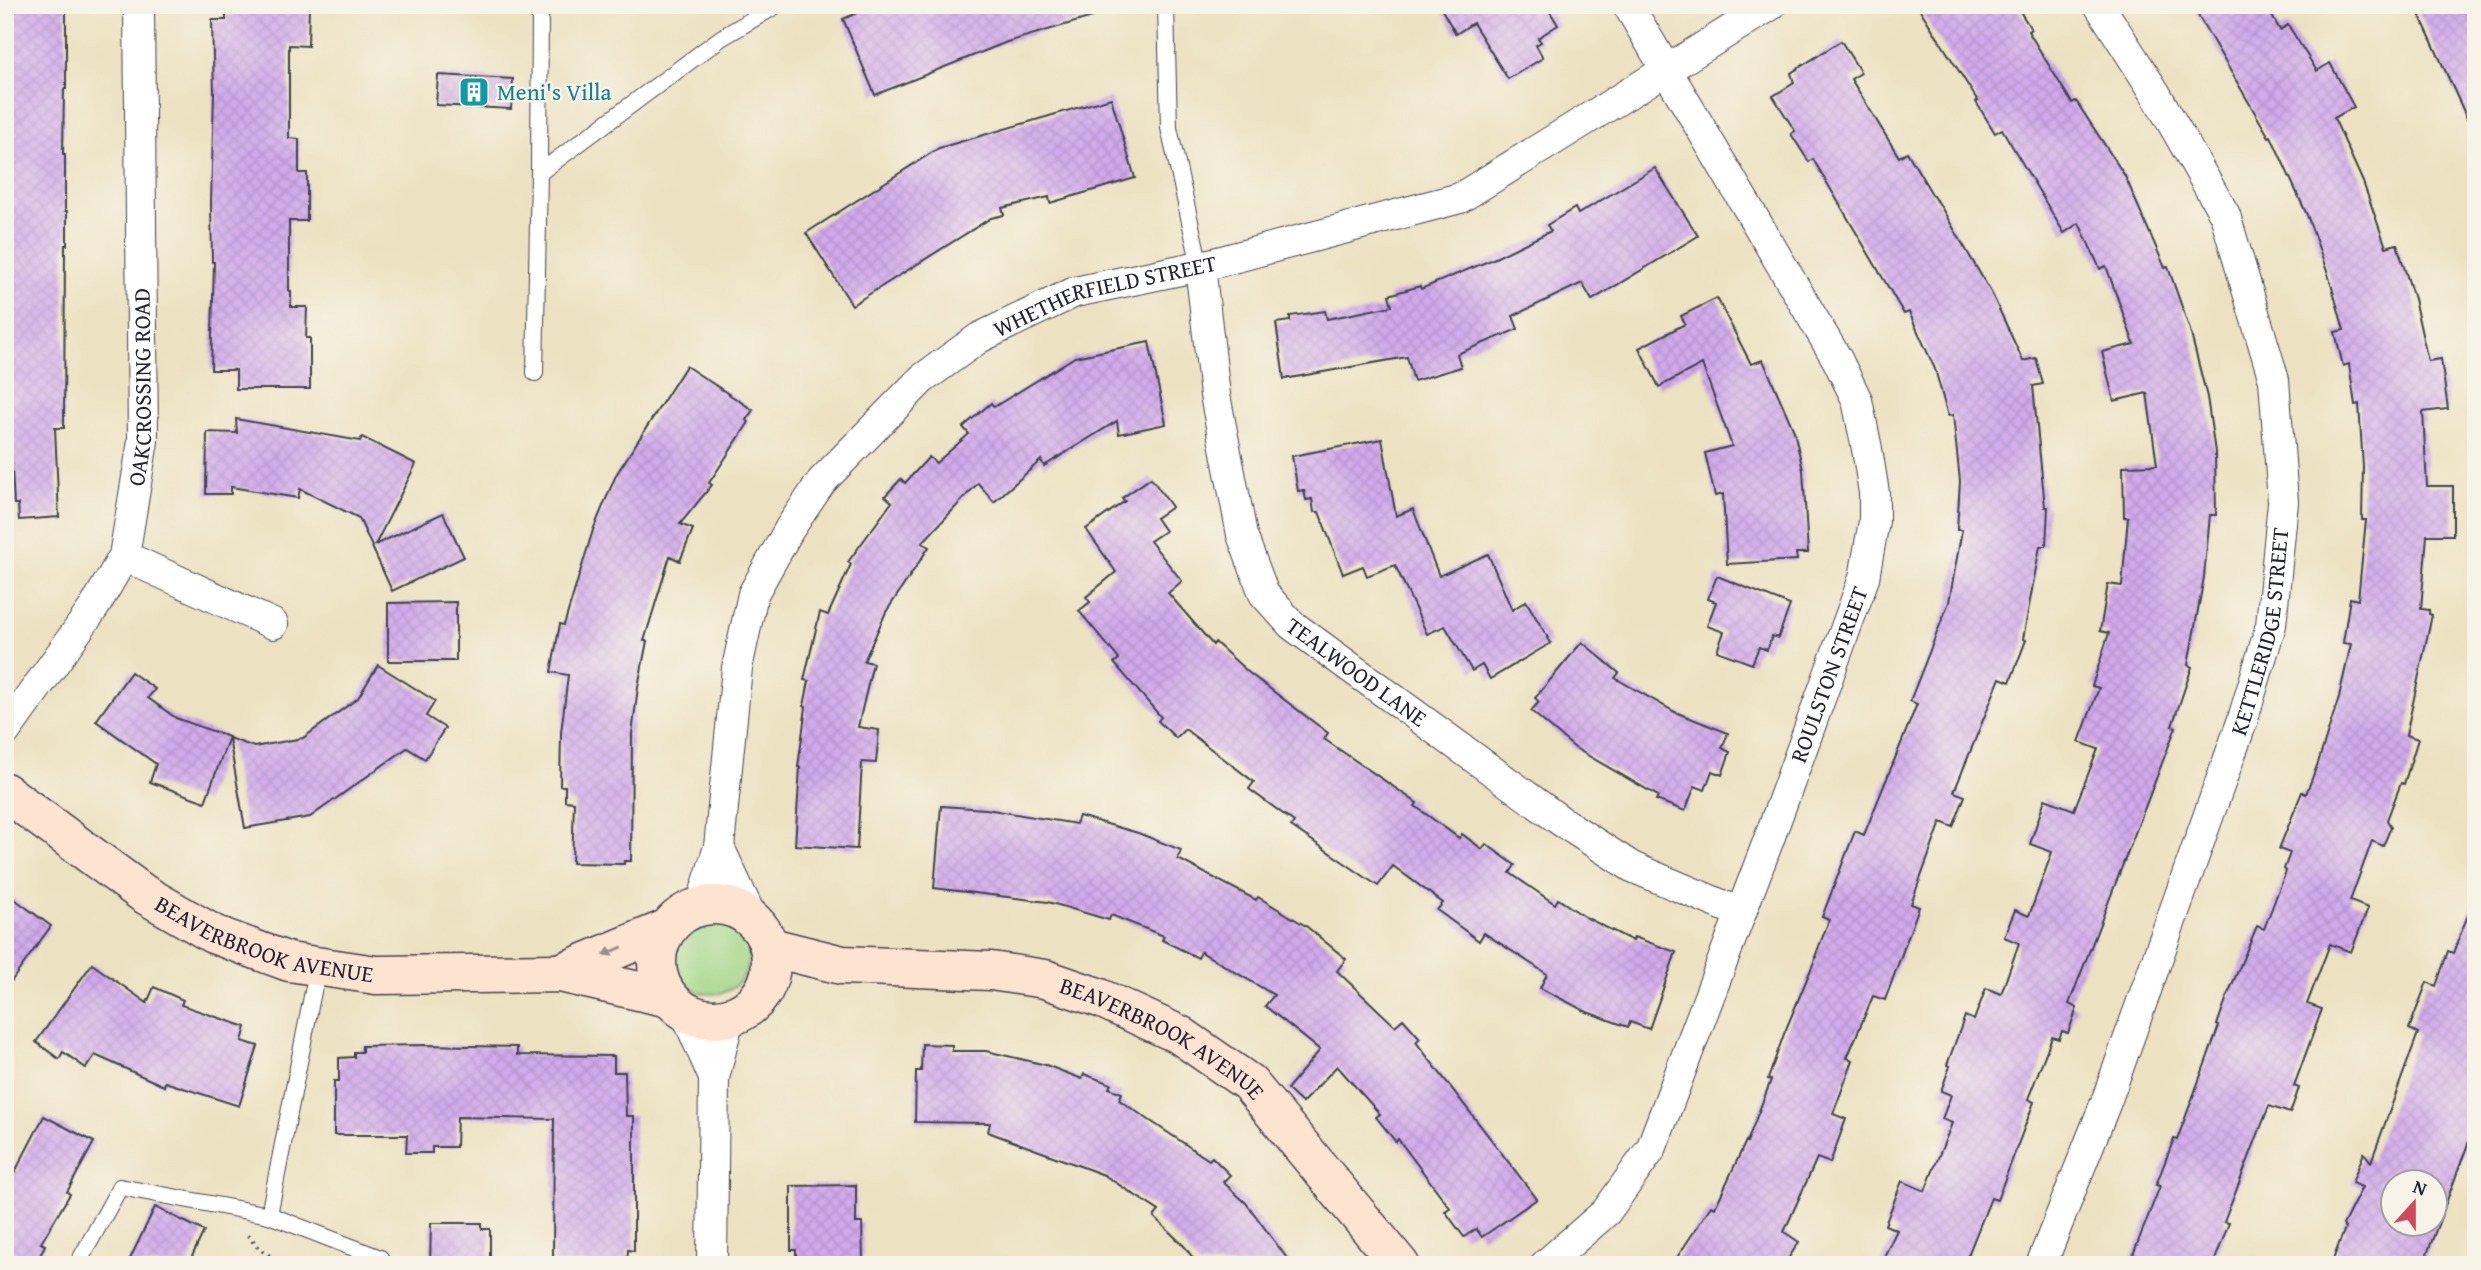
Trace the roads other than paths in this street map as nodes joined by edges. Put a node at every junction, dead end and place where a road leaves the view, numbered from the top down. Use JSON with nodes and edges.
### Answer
{"nodes":[{"id":1,"x":139,"y":5,"type":"edge"},
{"id":2,"x":540,"y":5,"type":"edge"},
{"id":3,"x":777,"y":5,"type":"edge"},
{"id":4,"x":1166,"y":5,"type":"edge"},
{"id":5,"x":1628,"y":5,"type":"edge"},
{"id":6,"x":1771,"y":5,"type":"edge"},
{"id":7,"x":2099,"y":5,"type":"edge"},
{"id":8,"x":1667,"y":70,"type":"junction"},
{"id":9,"x":538,"y":173,"type":"junction"},
{"id":10,"x":1200,"y":266,"type":"junction"},
{"id":11,"x":535,"y":373,"type":"dead end"},
{"id":12,"x":124,"y":556,"type":"junction"},
{"id":13,"x":273,"y":624,"type":"dead end"},
{"id":14,"x":5,"y":732,"type":"edge"},
{"id":15,"x":5,"y":792,"type":"edge"},
{"id":16,"x":719,"y":847,"type":"junction"},
{"id":17,"x":701,"y":905,"type":"junction"},
{"id":18,"x":1741,"y":913,"type":"junction"},
{"id":19,"x":666,"y":929,"type":"junction"},
{"id":20,"x":761,"y":932,"type":"junction"},
{"id":21,"x":842,"y":965,"type":"junction"},
{"id":22,"x":318,"y":966,"type":"junction"},
{"id":23,"x":560,"y":973,"type":"junction"},
{"id":24,"x":766,"y":988,"type":"junction"},
{"id":25,"x":677,"y":1005,"type":"junction"},
{"id":26,"x":729,"y":1018,"type":"junction"},
{"id":27,"x":714,"y":1078,"type":"junction"},
{"id":28,"x":269,"y":1215,"type":"junction"},
{"id":29,"x":77,"y":1265,"type":"edge"},
{"id":30,"x":380,"y":1265,"type":"edge"},
{"id":31,"x":712,"y":1265,"type":"edge"},
{"id":32,"x":1400,"y":1265,"type":"edge"},
{"id":33,"x":1545,"y":1265,"type":"edge"},
{"id":34,"x":2041,"y":1265,"type":"edge"}],
"edges":[{"from":1,"to":12,"type":"street","name":"OAKCROSSING ROAD"},
{"from":2,"to":9,"type":"lane"},
{"from":3,"to":9,"type":"lane"},
{"from":4,"to":10,"type":"lane"},
{"from":5,"to":8,"type":"street","name":"ROULSTON STREET"},
{"from":6,"to":8,"type":"street","name":"WHETHERFIELD STREET"},
{"from":7,"to":34,"type":"street","name":"KETTLERIDGE STREET"},
{"from":8,"to":10,"type":"street","name":"WHETHERFIELD STREET"},
{"from":8,"to":18,"type":"street","name":"ROULSTON STREET"},
{"from":9,"to":11,"type":"lane"},
{"from":10,"to":16,"type":"street","name":"WHETHERFIELD STREET"},
{"from":10,"to":18,"type":"street","name":"TEALWOOD LANE"},
{"from":12,"to":13,"type":"street"},
{"from":12,"to":14,"type":"street","name":"OAKCROSSING ROAD"},
{"from":15,"to":22,"type":"street","name":"BEAVERBROOK AVENUE"},
{"from":16,"to":17,"type":"street","name":"WHETHERFIELD STREET"},
{"from":16,"to":20,"type":"street"},
{"from":17,"to":19,"type":"street"},
{"from":17,"to":20,"type":"street"},
{"from":18,"to":33,"type":"street","name":"ROULSTON STREET"},
{"from":19,"to":23,"type":"street","name":"BEAVERBROOK AVENUE","one_way":true},
{"from":19,"to":25,"type":"street"},
{"from":20,"to":21,"type":"street","name":"BEAVERBROOK AVENUE"},
{"from":20,"to":24,"type":"street"},
{"from":21,"to":24,"type":"street","name":"BEAVERBROOK AVENUE"},
{"from":21,"to":32,"type":"street","name":"BEAVERBROOK AVENUE"},
{"from":22,"to":23,"type":"street","name":"BEAVERBROOK AVENUE"},
{"from":22,"to":28,"type":"lane"},
{"from":23,"to":25,"type":"street","name":"BEAVERBROOK AVENUE"},
{"from":24,"to":26,"type":"street"},
{"from":25,"to":26,"type":"street"},
{"from":25,"to":27,"type":"street"},
{"from":26,"to":27,"type":"street"},
{"from":27,"to":31,"type":"street"},
{"from":28,"to":29,"type":"lane"},
{"from":28,"to":30,"type":"lane"}]}
